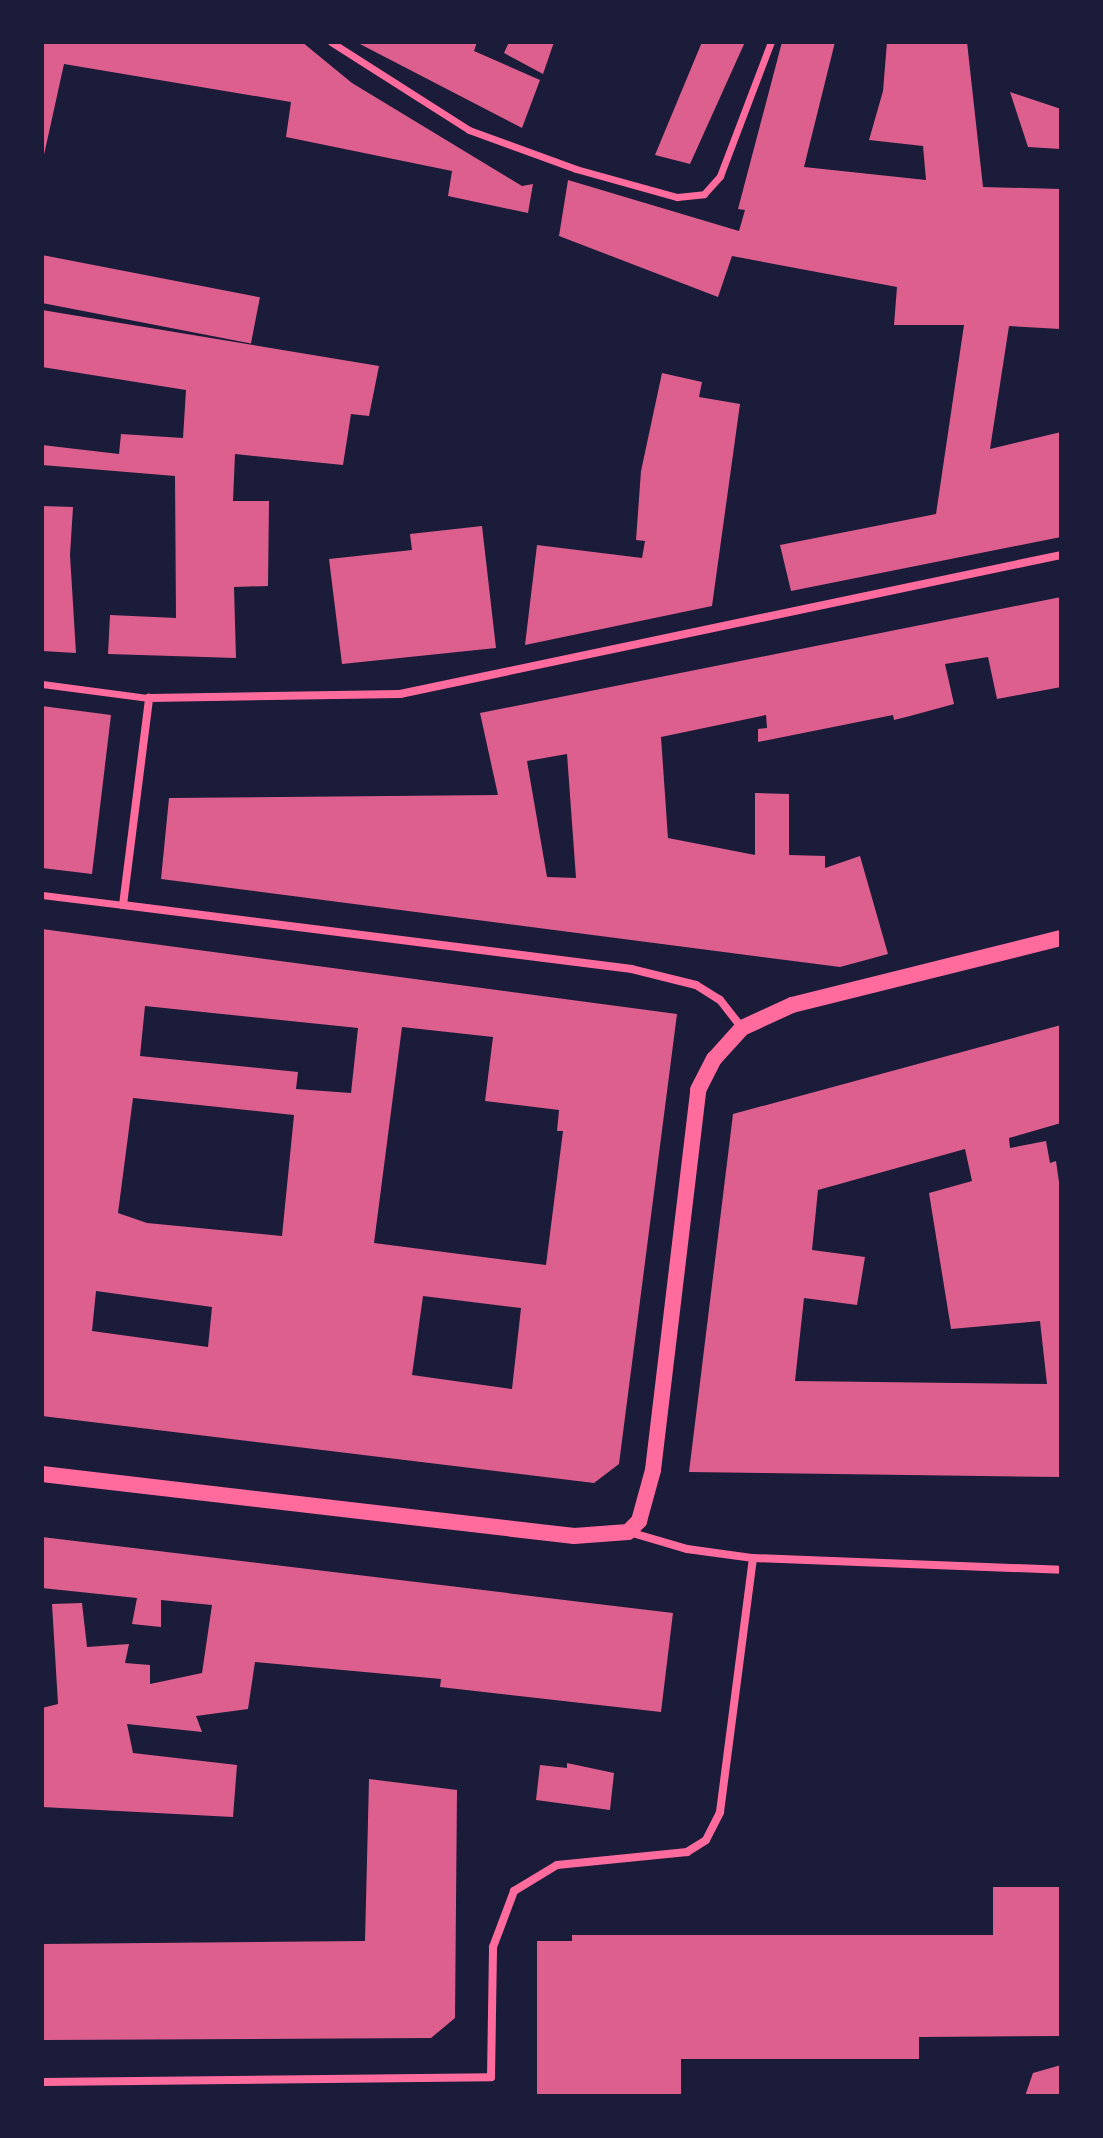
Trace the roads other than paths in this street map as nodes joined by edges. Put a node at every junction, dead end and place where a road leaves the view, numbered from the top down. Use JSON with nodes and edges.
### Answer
{"nodes":[{"id":1,"x":331,"y":42,"type":"edge"},
{"id":2,"x":771,"y":42,"type":"edge"},
{"id":3,"x":1061,"y":555,"type":"edge"},
{"id":4,"x":42,"y":684,"type":"edge"},
{"id":5,"x":149,"y":698,"type":"junction"},
{"id":6,"x":42,"y":895,"type":"edge"},
{"id":7,"x":123,"y":905,"type":"junction"},
{"id":8,"x":1061,"y":938,"type":"edge"},
{"id":9,"x":742,"y":1028,"type":"junction"},
{"id":10,"x":42,"y":1474,"type":"edge"},
{"id":11,"x":628,"y":1532,"type":"junction"},
{"id":12,"x":753,"y":1558,"type":"junction"},
{"id":13,"x":1061,"y":1570,"type":"edge"},
{"id":14,"x":42,"y":2082,"type":"edge"}],
"edges":[{"from":1,"to":2,"type":"street"},
{"from":3,"to":5,"type":"street"},
{"from":4,"to":5,"type":"street"},
{"from":5,"to":7,"type":"street"},
{"from":6,"to":7,"type":"street"},
{"from":7,"to":9,"type":"street"},
{"from":8,"to":9,"type":"main road"},
{"from":9,"to":11,"type":"main road"},
{"from":10,"to":11,"type":"main road"},
{"from":11,"to":12,"type":"street"},
{"from":12,"to":13,"type":"street"},
{"from":12,"to":14,"type":"street"}]}
